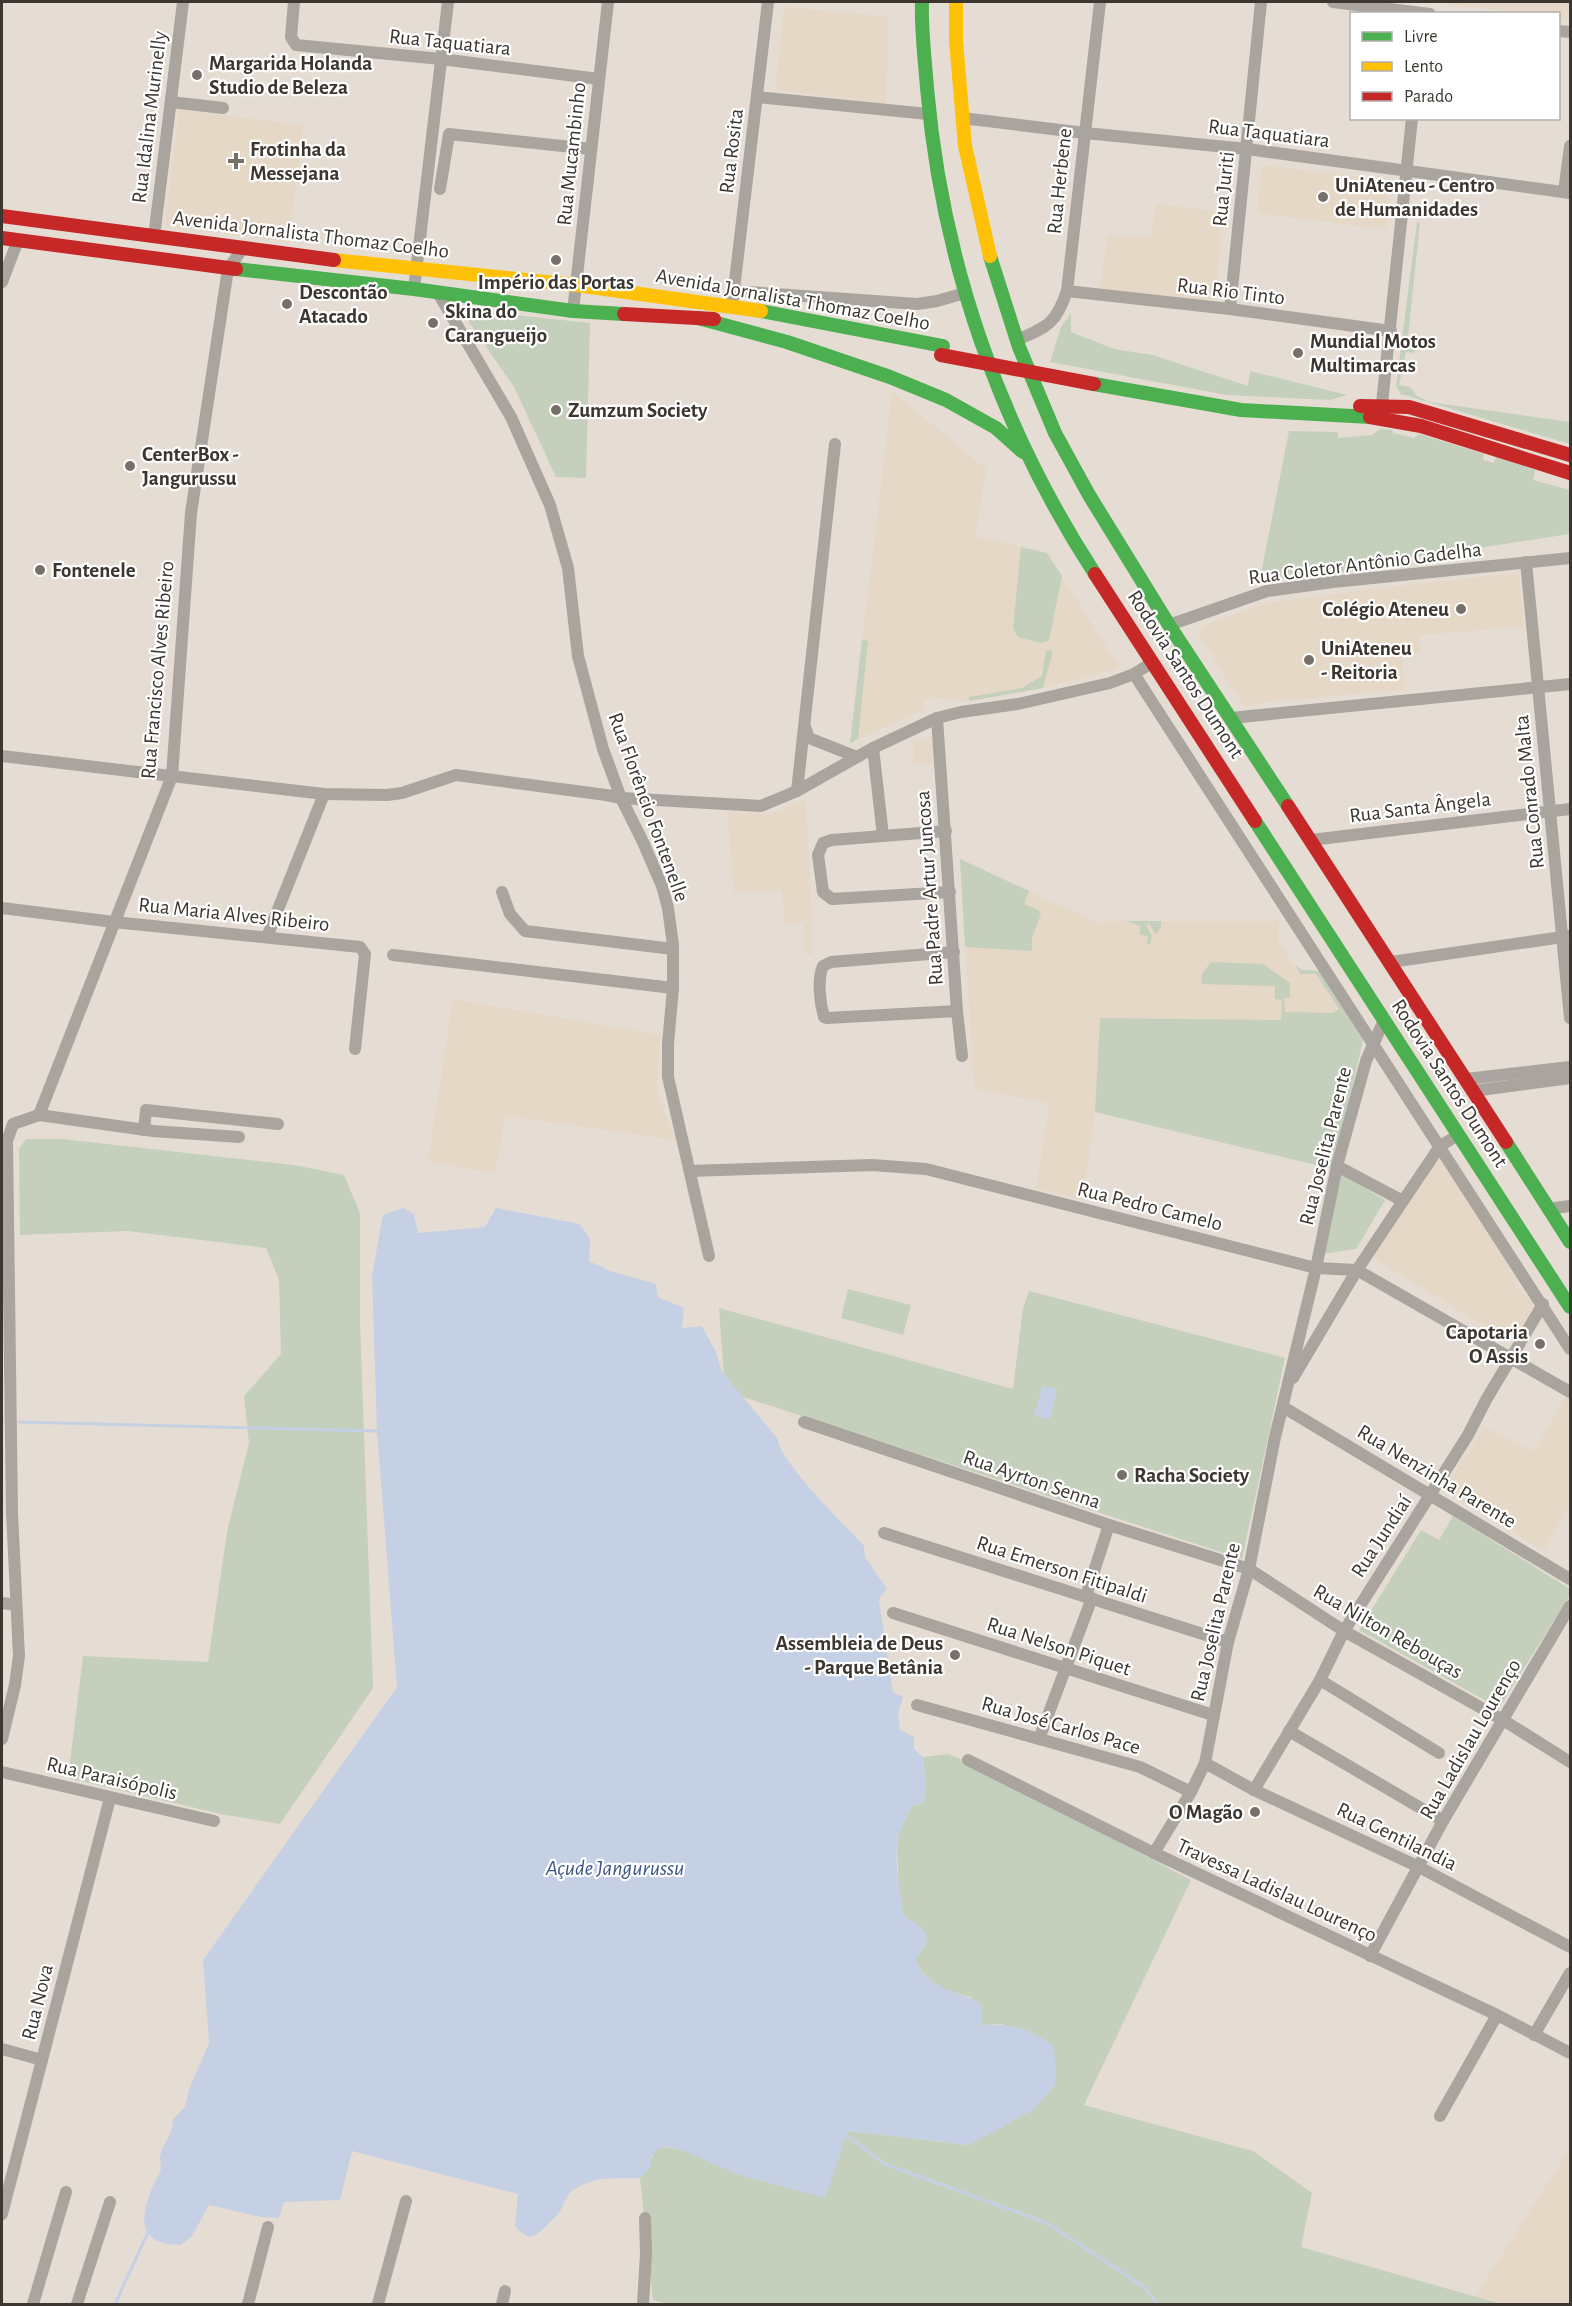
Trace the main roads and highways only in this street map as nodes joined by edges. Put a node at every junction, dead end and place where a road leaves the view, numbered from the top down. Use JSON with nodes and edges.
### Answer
{"nodes":[{"id":1,"x":922,"y":2,"type":"edge"},
{"id":2,"x":956,"y":2,"type":"edge"},
{"id":3,"x":2,"y":216,"type":"edge"},
{"id":4,"x":46,"y":222,"type":"junction"},
{"id":5,"x":2,"y":238,"type":"edge"},
{"id":6,"x":43,"y":243,"type":"junction"},
{"id":7,"x":698,"y":318,"type":"junction"},
{"id":8,"x":942,"y":351,"type":"junction"},
{"id":9,"x":1381,"y":412,"type":"junction"},
{"id":10,"x":1570,"y":455,"type":"edge"},
{"id":11,"x":1027,"y":456,"type":"junction"},
{"id":12,"x":1570,"y":473,"type":"edge"},
{"id":13,"x":1570,"y":1242,"type":"edge"},
{"id":14,"x":1570,"y":1307,"type":"edge"}],
"edges":[{"from":1,"to":11,"type":"main road","name":"Rodovia Santos Dumont"},
{"from":2,"to":13,"type":"main road","name":"Rodovia Santos Dumont"},
{"from":3,"to":4,"type":"main road","name":"Avenida Jornalista Thomaz Coelho"},
{"from":4,"to":6,"type":"main road"},
{"from":4,"to":8,"type":"main road","name":"Avenida Jornalista Thomaz Coelho"},
{"from":5,"to":6,"type":"main road","name":"Avenida Jornalista Thomaz Coelho"},
{"from":6,"to":7,"type":"main road","name":"Avenida Jornalista Thomaz Coelho"},
{"from":7,"to":8,"type":"main road","name":"Avenida Jornalista Thomaz Coelho"},
{"from":7,"to":11,"type":"main road"},
{"from":8,"to":9,"type":"main road","name":"Avenida Jornalista Thomaz Coelho"},
{"from":9,"to":10,"type":"main road","name":"Avenida Jornalista Thomaz Coelho"},
{"from":9,"to":12,"type":"main road","name":"Avenida Jornalista Thomaz Coelho"},
{"from":11,"to":14,"type":"main road","name":"Rodovia Santos Dumont"}]}
